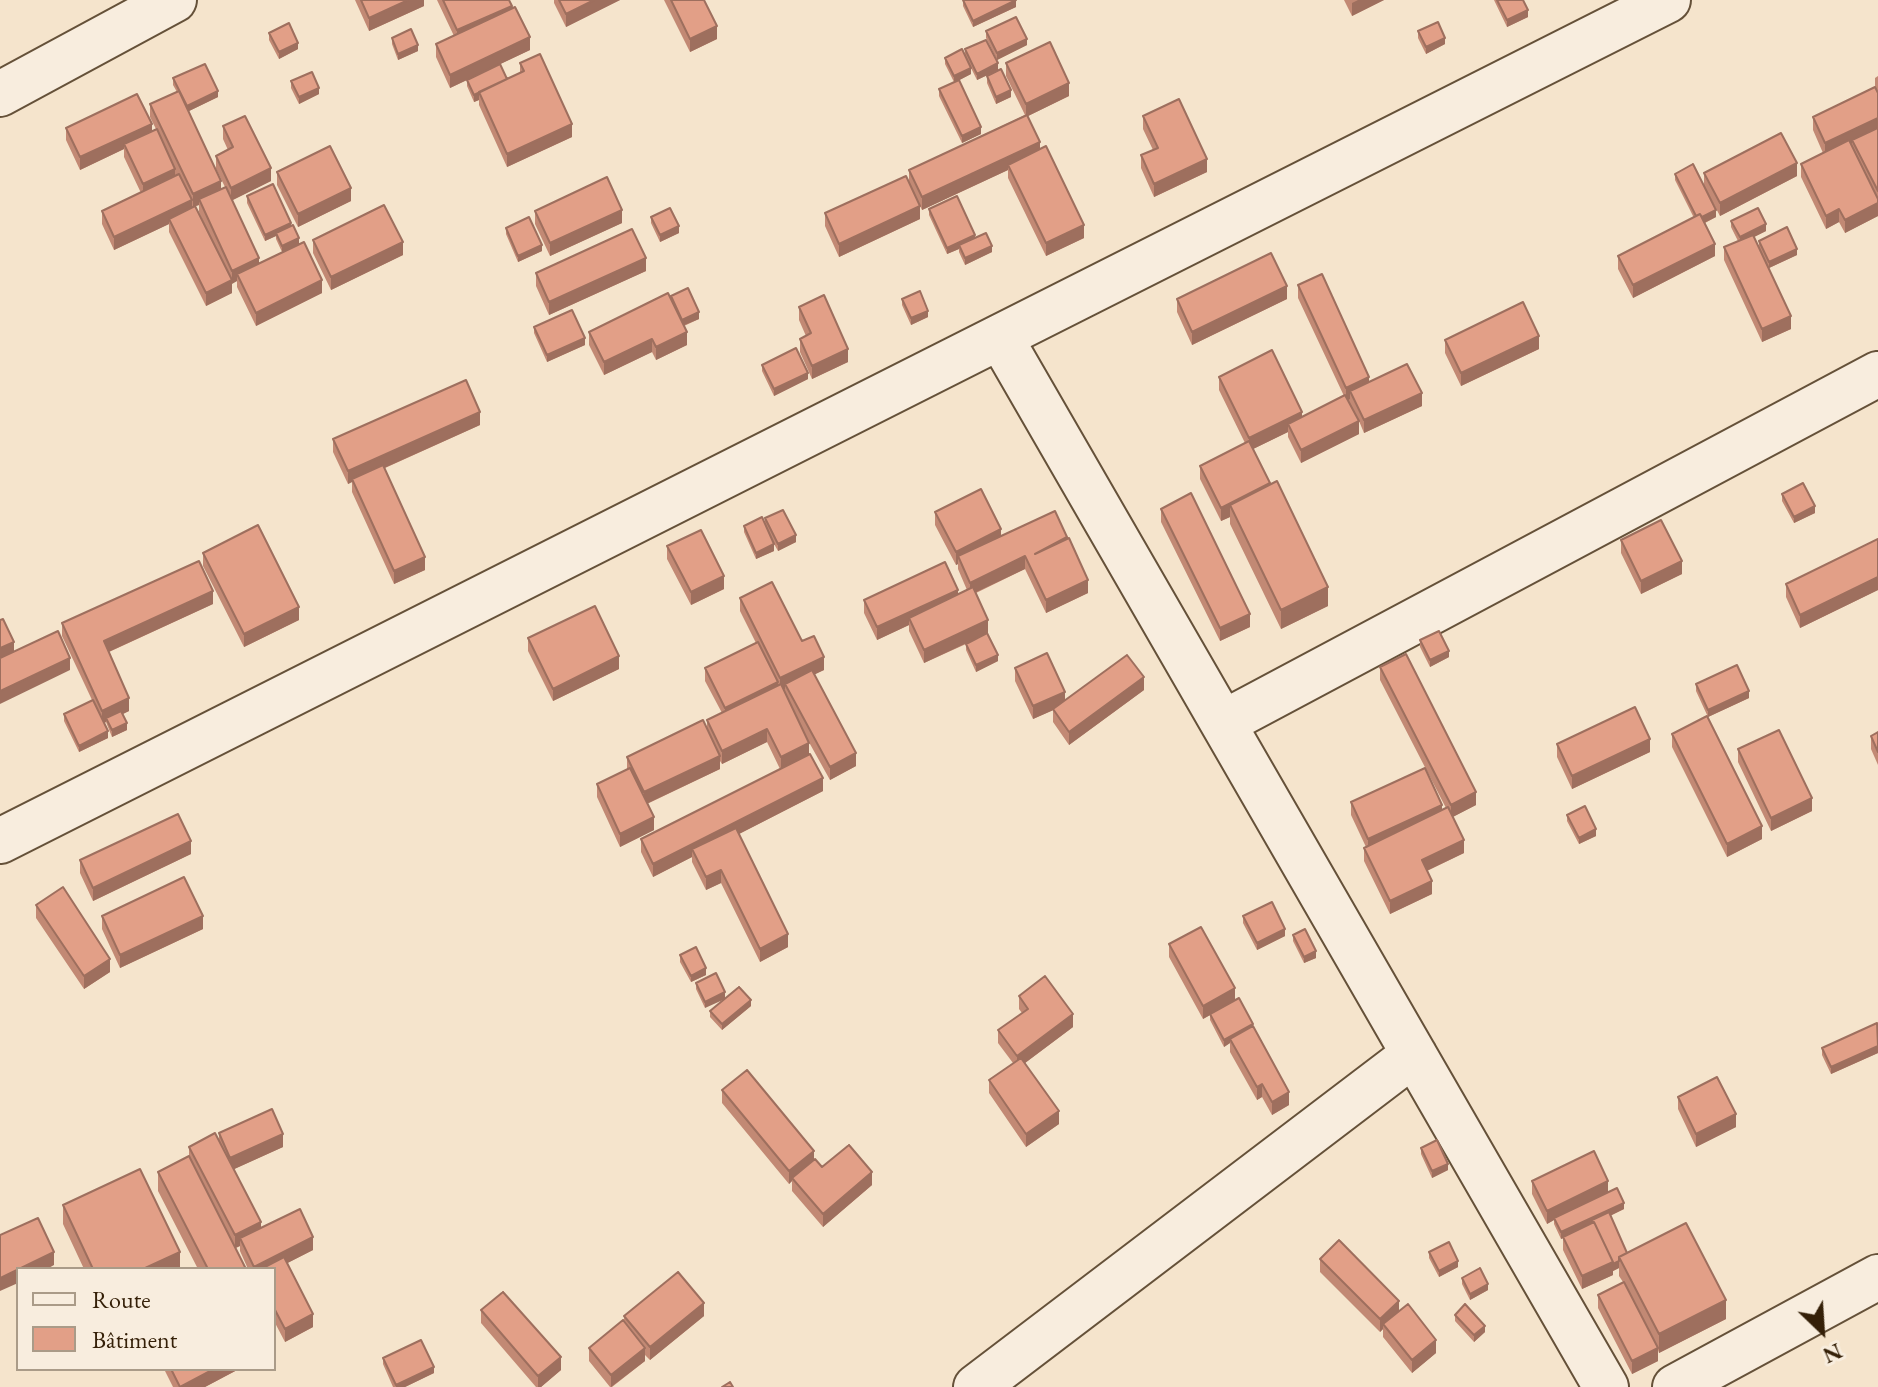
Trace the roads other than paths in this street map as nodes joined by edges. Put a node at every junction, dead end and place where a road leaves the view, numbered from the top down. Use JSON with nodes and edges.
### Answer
{"nodes":[{"id":1,"x":174,"y":0,"type":"edge"},
{"id":2,"x":1668,"y":0,"type":"edge"},
{"id":3,"x":0,"y":94,"type":"edge"},
{"id":4,"x":1000,"y":337,"type":"junction"},
{"id":5,"x":1878,"y":374,"type":"edge"},
{"id":6,"x":1223,"y":723,"type":"junction"},
{"id":7,"x":0,"y":841,"type":"edge"},
{"id":8,"x":1414,"y":1054,"type":"junction"},
{"id":9,"x":1878,"y":1277,"type":"edge"},
{"id":10,"x":976,"y":1387,"type":"edge"},
{"id":11,"x":1606,"y":1387,"type":"edge"},
{"id":12,"x":1675,"y":1387,"type":"edge"}],
"edges":[{"from":1,"to":3,"type":"street"},
{"from":2,"to":4,"type":"street"},
{"from":4,"to":6,"type":"street"},
{"from":4,"to":7,"type":"street"},
{"from":5,"to":6,"type":"street"},
{"from":6,"to":8,"type":"street"},
{"from":8,"to":10,"type":"street"},
{"from":8,"to":11,"type":"street"},
{"from":9,"to":12,"type":"street"}]}
